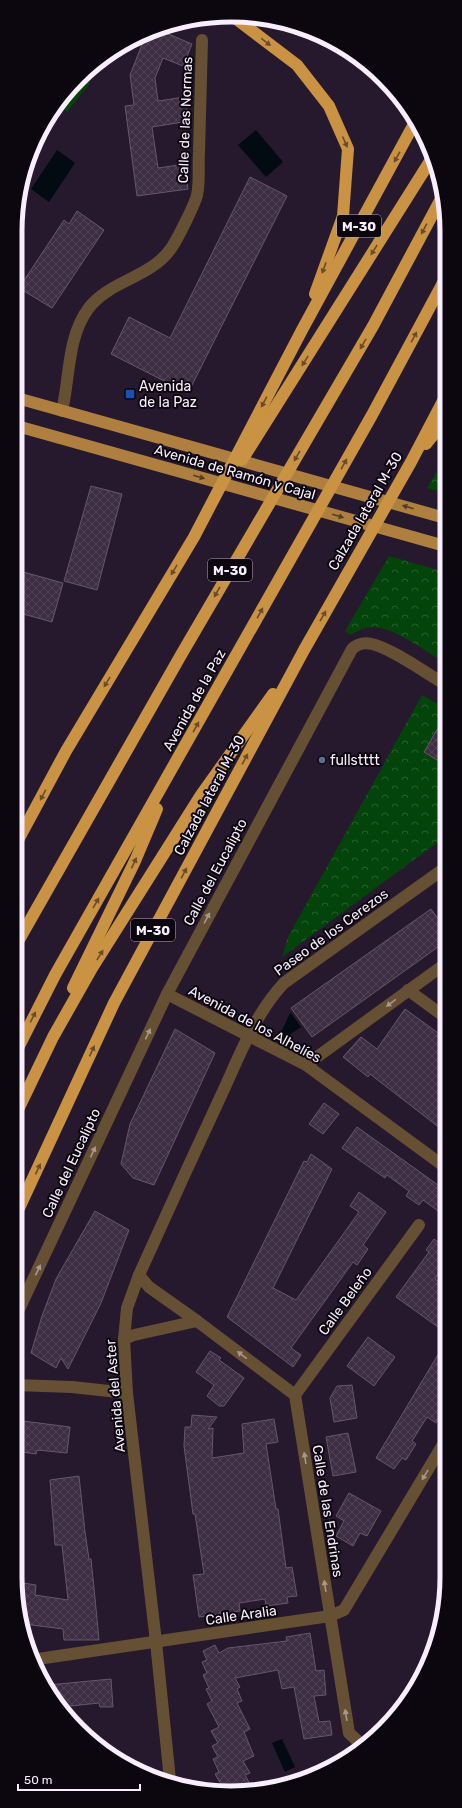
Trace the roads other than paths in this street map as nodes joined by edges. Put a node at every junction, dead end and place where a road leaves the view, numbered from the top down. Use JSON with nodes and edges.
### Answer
{"nodes":[{"id":1,"x":240,"y":22,"type":"edge"},
{"id":2,"x":202,"y":40,"type":"dead end"},
{"id":3,"x":412,"y":127,"type":"edge"},
{"id":4,"x":429,"y":163,"type":"edge"},
{"id":5,"x":438,"y":204,"type":"edge"},
{"id":6,"x":440,"y":288,"type":"edge"},
{"id":7,"x":302,"y":330,"type":"junction"},
{"id":8,"x":22,"y":399,"type":"edge"},
{"id":9,"x":440,"y":406,"type":"edge"},
{"id":10,"x":62,"y":411,"type":"junction"},
{"id":11,"x":22,"y":427,"type":"edge"},
{"id":12,"x":440,"y":427,"type":"edge"},
{"id":13,"x":411,"y":462,"type":"junction"},
{"id":14,"x":440,"y":517,"type":"edge"},
{"id":15,"x":194,"y":537,"type":"junction"},
{"id":16,"x":440,"y":545,"type":"edge"},
{"id":17,"x":304,"y":650,"type":"junction"},
{"id":18,"x":440,"y":681,"type":"edge"},
{"id":19,"x":177,"y":761,"type":"junction"},
{"id":20,"x":22,"y":833,"type":"edge"},
{"id":21,"x":440,"y":872,"type":"edge"},
{"id":22,"x":22,"y":934,"type":"edge"},
{"id":23,"x":440,"y":968,"type":"edge"},
{"id":24,"x":408,"y":990,"type":"junction"},
{"id":25,"x":167,"y":994,"type":"junction"},
{"id":26,"x":440,"y":1013,"type":"edge"},
{"id":27,"x":250,"y":1035,"type":"junction"},
{"id":28,"x":53,"y":1037,"type":"junction"},
{"id":29,"x":22,"y":1040,"type":"edge"},
{"id":30,"x":306,"y":1065,"type":"junction"},
{"id":31,"x":22,"y":1102,"type":"edge"},
{"id":32,"x":440,"y":1163,"type":"edge"},
{"id":33,"x":22,"y":1204,"type":"edge"},
{"id":34,"x":419,"y":1225,"type":"dead end"},
{"id":35,"x":139,"y":1275,"type":"junction"},
{"id":36,"x":22,"y":1303,"type":"edge"},
{"id":37,"x":197,"y":1321,"type":"junction"},
{"id":38,"x":124,"y":1339,"type":"junction"},
{"id":39,"x":22,"y":1385,"type":"edge"},
{"id":40,"x":127,"y":1393,"type":"junction"},
{"id":41,"x":295,"y":1394,"type":"junction"},
{"id":42,"x":440,"y":1449,"type":"edge"},
{"id":43,"x":330,"y":1616,"type":"junction"},
{"id":44,"x":156,"y":1642,"type":"junction"},
{"id":45,"x":39,"y":1659,"type":"edge"},
{"id":46,"x":359,"y":1742,"type":"edge"},
{"id":47,"x":170,"y":1777,"type":"edge"}],
"edges":[{"from":1,"to":7,"type":"highway","one_way":true},
{"from":2,"to":10,"type":"street","name":"Calle de las Normas"},
{"from":3,"to":7,"type":"highway","number":"M-30","one_way":true},
{"from":4,"to":15,"type":"highway","number":"M-30","one_way":true},
{"from":5,"to":22,"type":"highway","number":"M-30","one_way":true},
{"from":19,"to":6,"type":"highway","name":"Avenida de la Paz","one_way":true},
{"from":7,"to":15,"type":"highway","number":"M-30","one_way":true},
{"from":8,"to":10,"type":"main road","name":"Avenida de Ramón y Cajal"},
{"from":9,"to":13,"type":"highway","name":"Calzada lateral M-30","number":"M-30"},
{"from":14,"to":10,"type":"main road","name":"Avenida de Ramón y Cajal","one_way":true},
{"from":11,"to":16,"type":"main road","name":"Avenida de Ramón y Cajal","one_way":true},
{"from":12,"to":13,"type":"highway"},
{"from":17,"to":13,"type":"highway","name":"Calzada lateral M-30","number":"M-30","one_way":true},
{"from":15,"to":20,"type":"highway","number":"M-30","one_way":true},
{"from":28,"to":17,"type":"highway","one_way":true},
{"from":33,"to":17,"type":"highway","name":"Calzada lateral M-30","number":"M-30","one_way":true},
{"from":25,"to":18,"type":"street","name":"Calle del Eucalipto","one_way":true},
{"from":28,"to":19,"type":"highway","one_way":true},
{"from":29,"to":19,"type":"highway","name":"Avenida de la Paz","one_way":true},
{"from":21,"to":27,"type":"street","name":"Paseo de los Cerezos"},
{"from":23,"to":24,"type":"street"},
{"from":24,"to":26,"type":"street"},
{"from":24,"to":30,"type":"street","one_way":true},
{"from":25,"to":27,"type":"street","name":"Avenida de los Alhelíes"},
{"from":36,"to":25,"type":"street","name":"Calle del Eucalipto","one_way":true},
{"from":27,"to":30,"type":"street","name":"Avenida de los Alhelíes"},
{"from":27,"to":35,"type":"street","name":"Avenida del Aster"},
{"from":28,"to":31,"type":"highway"},
{"from":30,"to":32,"type":"street","name":"Avenida de los Alhelíes"},
{"from":34,"to":41,"type":"street","name":"Calle Beleño"},
{"from":35,"to":37,"type":"street"},
{"from":35,"to":38,"type":"street","name":"Avenida del Aster"},
{"from":37,"to":38,"type":"street"},
{"from":41,"to":37,"type":"street","one_way":true},
{"from":38,"to":40,"type":"street","name":"Avenida del Aster"},
{"from":39,"to":40,"type":"street"},
{"from":40,"to":44,"type":"street","name":"Avenida del Aster"},
{"from":43,"to":41,"type":"street","name":"Calle de las Endrinas","one_way":true},
{"from":42,"to":43,"type":"street","one_way":true},
{"from":43,"to":44,"type":"street","name":"Calle Aralia"},
{"from":46,"to":43,"type":"street","name":"Calle de las Endrinas","one_way":true},
{"from":44,"to":45,"type":"street","name":"Calle Aralia"},
{"from":44,"to":47,"type":"street","name":"Avenida del Aster"}]}
